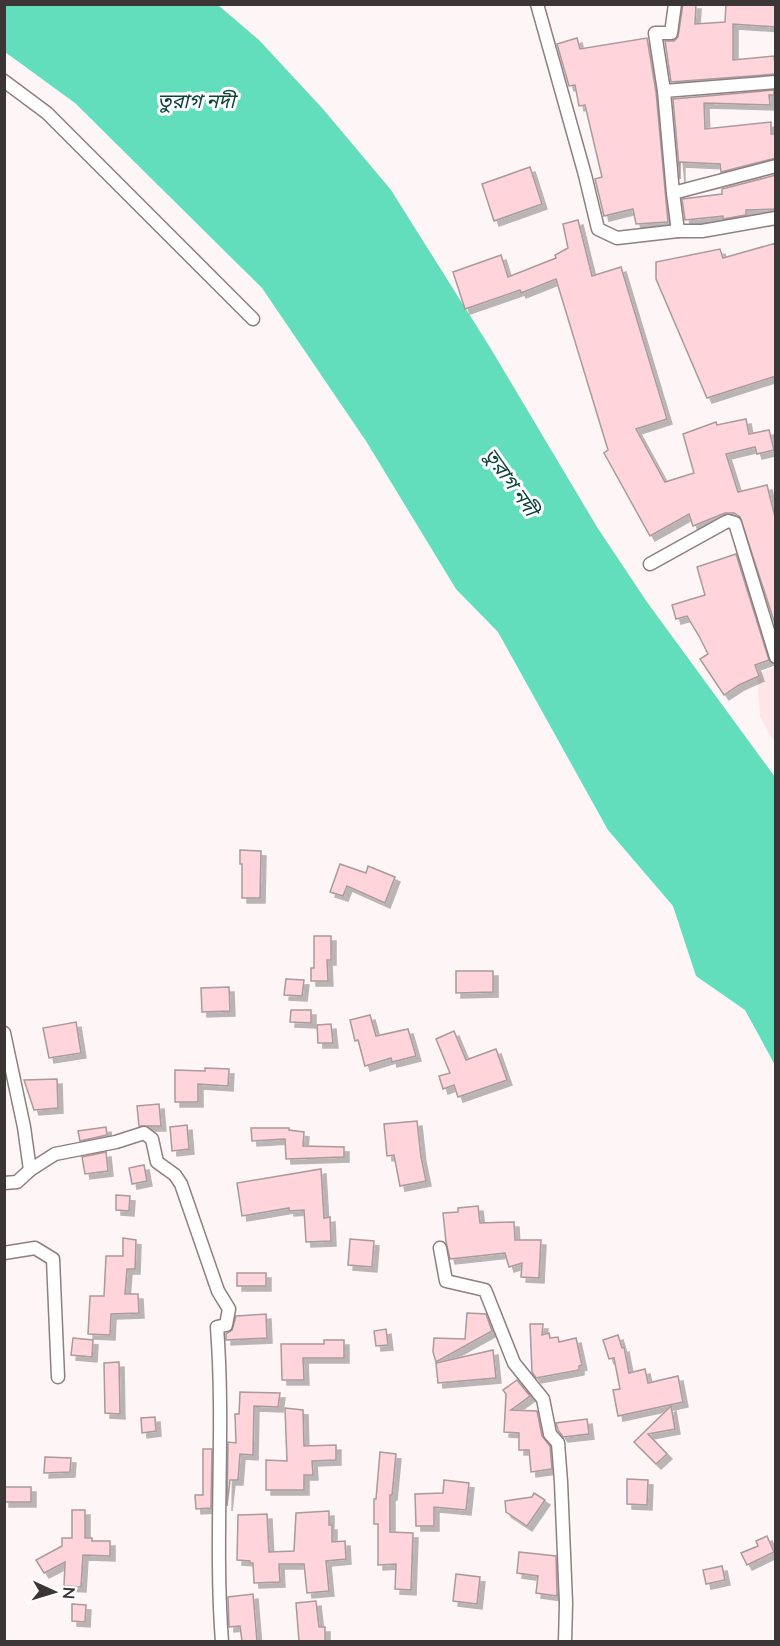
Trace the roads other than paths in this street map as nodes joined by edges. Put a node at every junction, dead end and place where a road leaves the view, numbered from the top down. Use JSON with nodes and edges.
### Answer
{"nodes":[{"id":1,"x":537,"y":4,"type":"edge"},
{"id":2,"x":675,"y":4,"type":"edge"},
{"id":3,"x":4,"y":81,"type":"edge"},
{"id":4,"x":776,"y":82,"type":"edge"},
{"id":5,"x":664,"y":91,"type":"junction"},
{"id":6,"x":776,"y":166,"type":"edge"},
{"id":7,"x":673,"y":193,"type":"junction"},
{"id":8,"x":776,"y":218,"type":"edge"},
{"id":9,"x":678,"y":231,"type":"junction"},
{"id":10,"x":253,"y":319,"type":"dead end"},
{"id":11,"x":650,"y":564,"type":"dead end"},
{"id":12,"x":776,"y":657,"type":"edge"},
{"id":13,"x":4,"y":1033,"type":"edge"},
{"id":14,"x":30,"y":1170,"type":"junction"},
{"id":15,"x":4,"y":1183,"type":"edge"},
{"id":16,"x":440,"y":1248,"type":"dead end"},
{"id":17,"x":4,"y":1253,"type":"edge"},
{"id":18,"x":58,"y":1377,"type":"dead end"},
{"id":19,"x":222,"y":1641,"type":"edge"},
{"id":20,"x":565,"y":1641,"type":"edge"}],
"edges":[{"from":1,"to":9,"type":"street"},
{"from":2,"to":5,"type":"street"},
{"from":3,"to":10,"type":"street"},
{"from":4,"to":5,"type":"street"},
{"from":5,"to":7,"type":"street"},
{"from":6,"to":7,"type":"street"},
{"from":7,"to":9,"type":"street"},
{"from":8,"to":9,"type":"street"},
{"from":11,"to":12,"type":"street"},
{"from":13,"to":14,"type":"street"},
{"from":14,"to":15,"type":"street"},
{"from":14,"to":19,"type":"street"},
{"from":16,"to":20,"type":"street"},
{"from":17,"to":18,"type":"street"}]}
